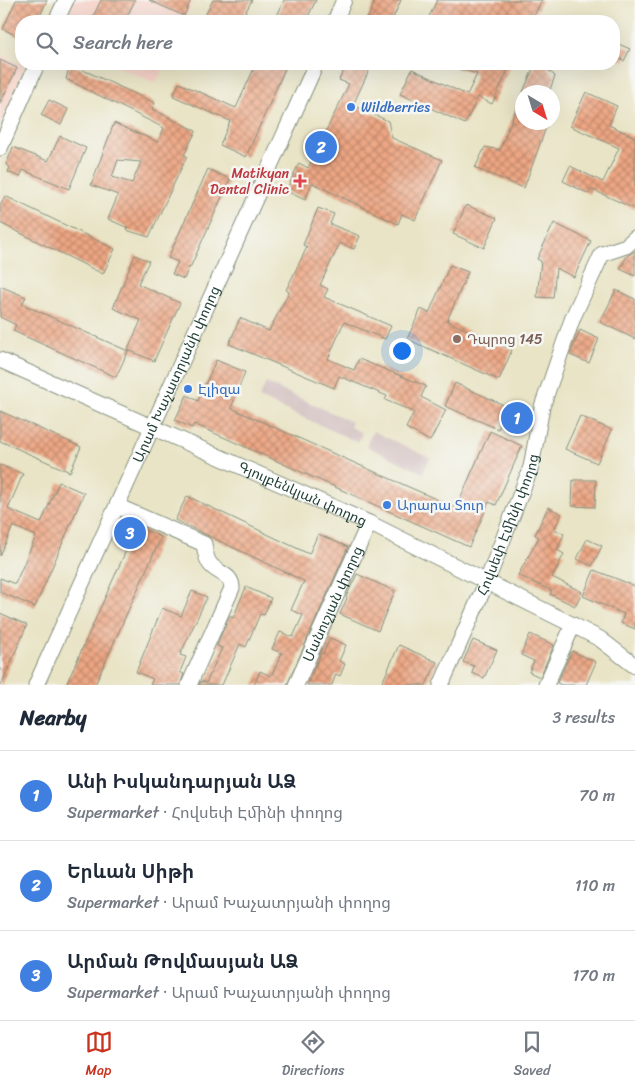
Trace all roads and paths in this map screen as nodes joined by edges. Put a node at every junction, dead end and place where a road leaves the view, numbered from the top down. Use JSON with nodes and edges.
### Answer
{"nodes":[{"id":1,"x":66,"y":0,"type":"edge"},
{"id":2,"x":344,"y":0,"type":"edge"},
{"id":3,"x":59,"y":15,"type":"edge"},
{"id":4,"x":338,"y":15,"type":"edge"},
{"id":5,"x":34,"y":70,"type":"edge"},
{"id":6,"x":313,"y":70,"type":"edge"},
{"id":7,"x":0,"y":148,"type":"edge"},
{"id":8,"x":635,"y":238,"type":"edge"},
{"id":9,"x":0,"y":360,"type":"edge"},
{"id":10,"x":152,"y":426,"type":"junction"},
{"id":11,"x":117,"y":506,"type":"junction"},
{"id":12,"x":369,"y":523,"type":"junction"},
{"id":13,"x":487,"y":581,"type":"junction"},
{"id":14,"x":573,"y":625,"type":"junction"},
{"id":15,"x":635,"y":666,"type":"edge"},
{"id":16,"x":36,"y":685,"type":"edge"},
{"id":17,"x":189,"y":685,"type":"edge"},
{"id":18,"x":296,"y":685,"type":"edge"},
{"id":19,"x":441,"y":685,"type":"edge"},
{"id":20,"x":546,"y":685,"type":"edge"}],
"edges":[{"from":1,"to":3,"type":"street"},
{"from":2,"to":4,"type":"street"},
{"from":5,"to":7,"type":"street"},
{"from":6,"to":10,"type":"street","name":"Արամ Խաչատրյանի փողոց"},
{"from":8,"to":13,"type":"street","name":"Հովսեփ Էմինի փողոց"},
{"from":9,"to":10,"type":"street","name":"Գյուլբենկյան փողոց"},
{"from":10,"to":11,"type":"street","name":"Արամ Խաչատրյանի փողոց"},
{"from":10,"to":12,"type":"street","name":"Գյուլբենկյան փողոց"},
{"from":11,"to":16,"type":"street","name":"Արամ Խաչատրյանի փողոց"},
{"from":11,"to":17,"type":"street"},
{"from":12,"to":13,"type":"street","name":"Գյուլբենկյան փողոց"},
{"from":12,"to":18,"type":"street","name":"Մանուշյան փողոց"},
{"from":13,"to":14,"type":"street","name":"Գյուլբենկյան փողոց"},
{"from":13,"to":19,"type":"street","name":"Հովսեփ Էմինի փողոց"},
{"from":14,"to":15,"type":"street","name":"Գյուլբենկյան փողոց"},
{"from":14,"to":20,"type":"street"}]}
